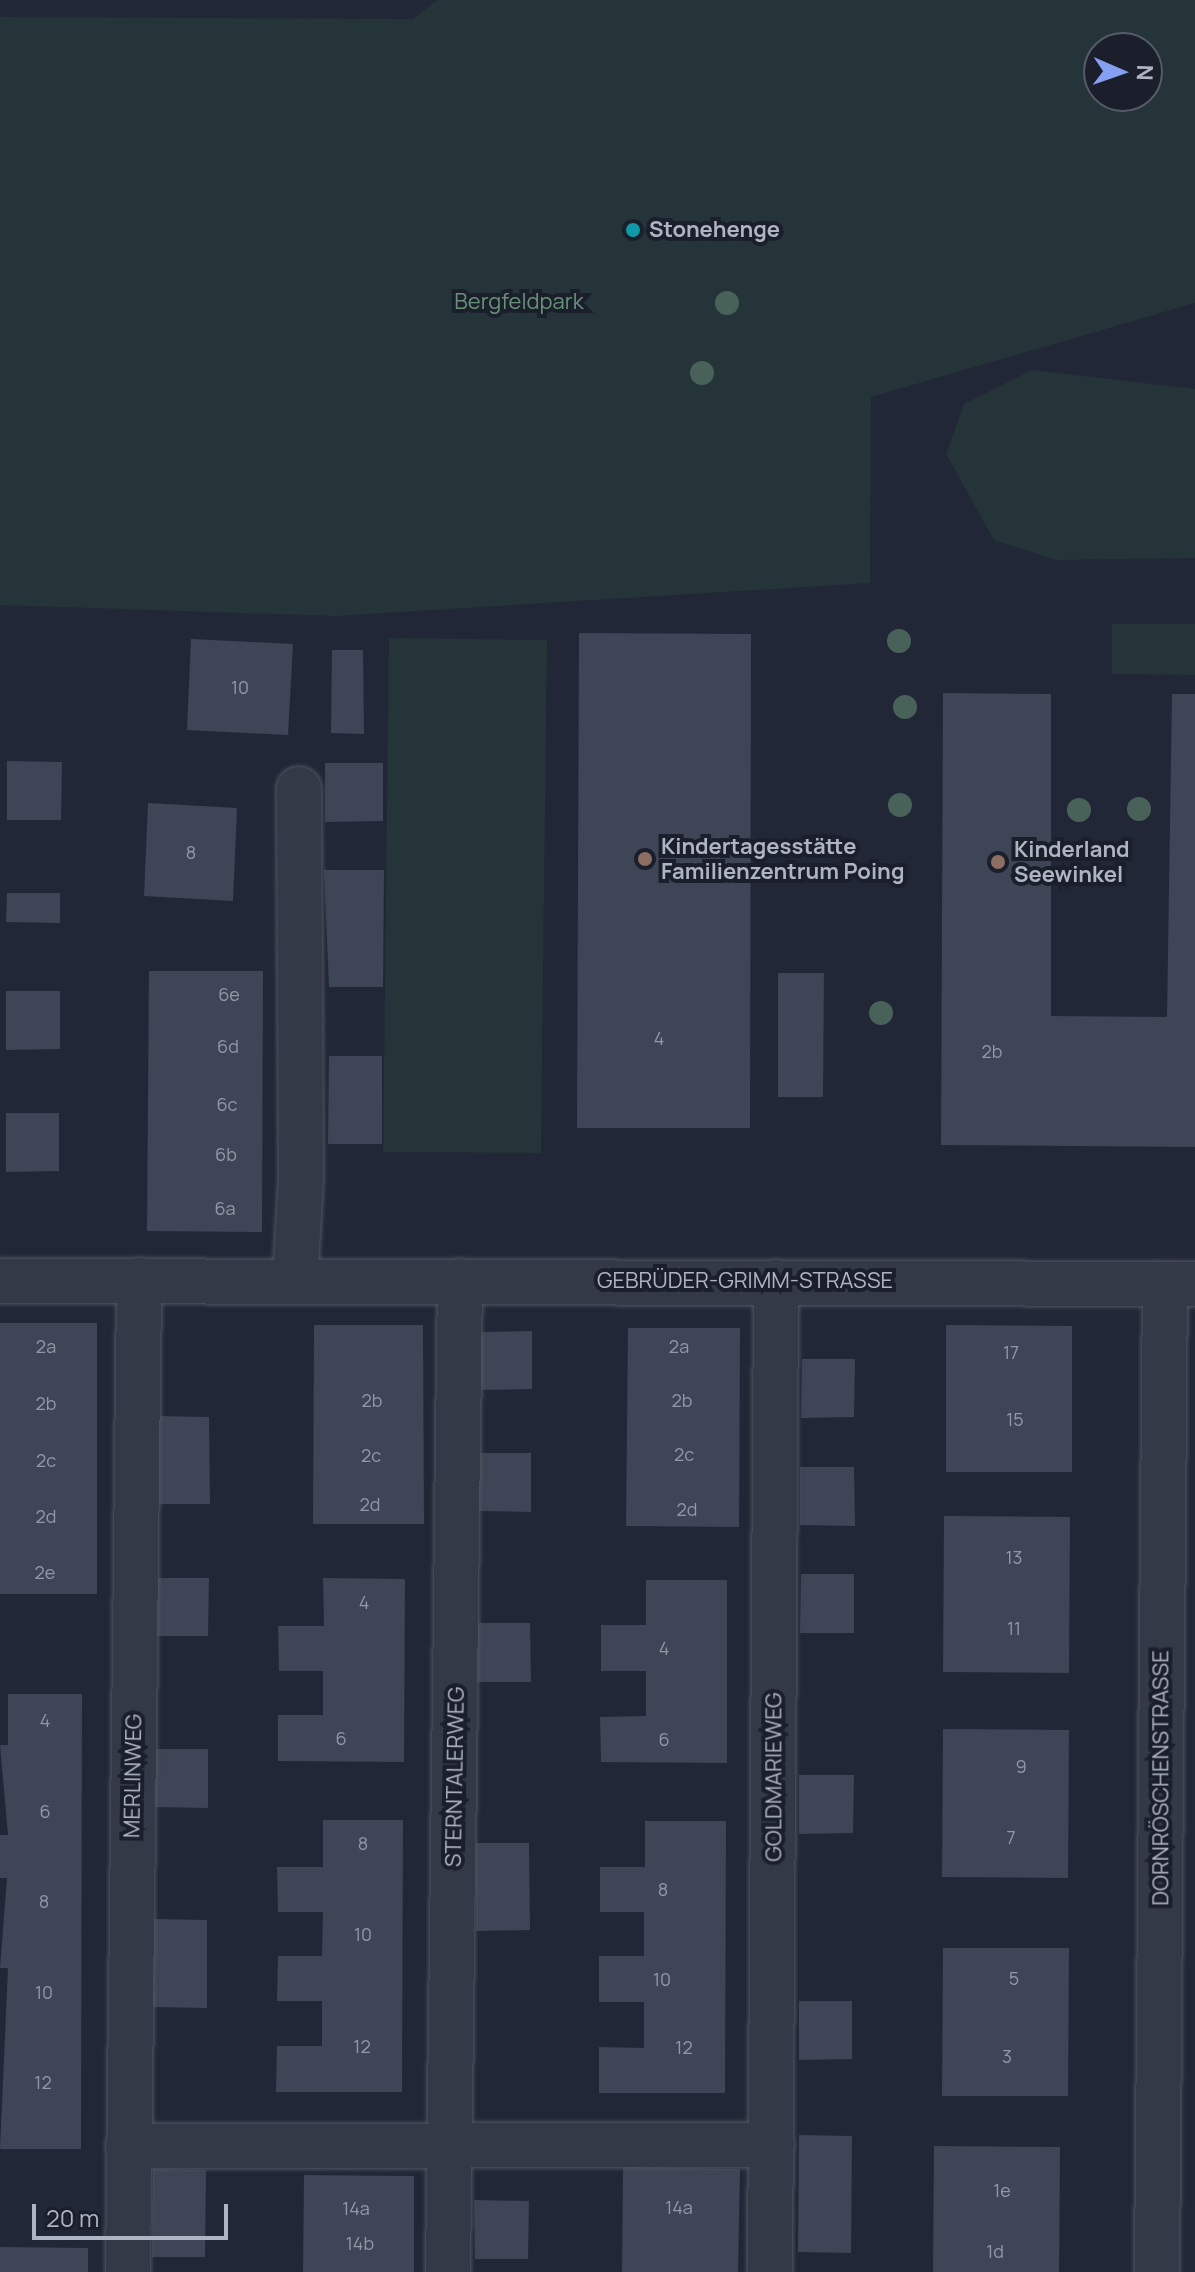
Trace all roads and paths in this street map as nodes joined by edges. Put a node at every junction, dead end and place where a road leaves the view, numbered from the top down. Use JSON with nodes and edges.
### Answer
{"nodes":[{"id":1,"x":299,"y":789,"type":"dead end"},
{"id":2,"x":139,"y":1280,"type":"junction"},
{"id":3,"x":0,"y":1281,"type":"edge"},
{"id":4,"x":460,"y":1281,"type":"junction"},
{"id":5,"x":295,"y":1282,"type":"junction"},
{"id":6,"x":776,"y":1282,"type":"junction"},
{"id":7,"x":1180,"y":1284,"type":"edge"},
{"id":8,"x":772,"y":2145,"type":"junction"},
{"id":9,"x":128,"y":2146,"type":"junction"},
{"id":10,"x":451,"y":2146,"type":"junction"},
{"id":11,"x":128,"y":2272,"type":"edge"},
{"id":12,"x":448,"y":2272,"type":"edge"},
{"id":13,"x":770,"y":2272,"type":"edge"},
{"id":14,"x":1157,"y":2272,"type":"edge"}],
"edges":[{"from":1,"to":5,"type":"street"},
{"from":2,"to":3,"type":"street","name":"GEBRÜDER-GRIMM-STRASSE"},
{"from":2,"to":5,"type":"street","name":"GEBRÜDER-GRIMM-STRASSE"},
{"from":2,"to":9,"type":"street","name":"MERLINWEG"},
{"from":4,"to":5,"type":"street","name":"GEBRÜDER-GRIMM-STRASSE"},
{"from":4,"to":6,"type":"street","name":"GEBRÜDER-GRIMM-STRASSE"},
{"from":4,"to":10,"type":"street","name":"STERNTALERWEG"},
{"from":6,"to":7,"type":"street","name":"GEBRÜDER-GRIMM-STRASSE"},
{"from":6,"to":8,"type":"street","name":"GOLDMARIEWEG"},
{"from":7,"to":14,"type":"street","name":"DORNRÖSCHENSTRASSE"},
{"from":8,"to":10,"type":"street"},
{"from":8,"to":13,"type":"street","name":"GOLDMARIEWEG"},
{"from":9,"to":10,"type":"street"},
{"from":9,"to":11,"type":"street","name":"MERLINWEG"},
{"from":10,"to":12,"type":"street","name":"STERNTALERWEG"}]}
